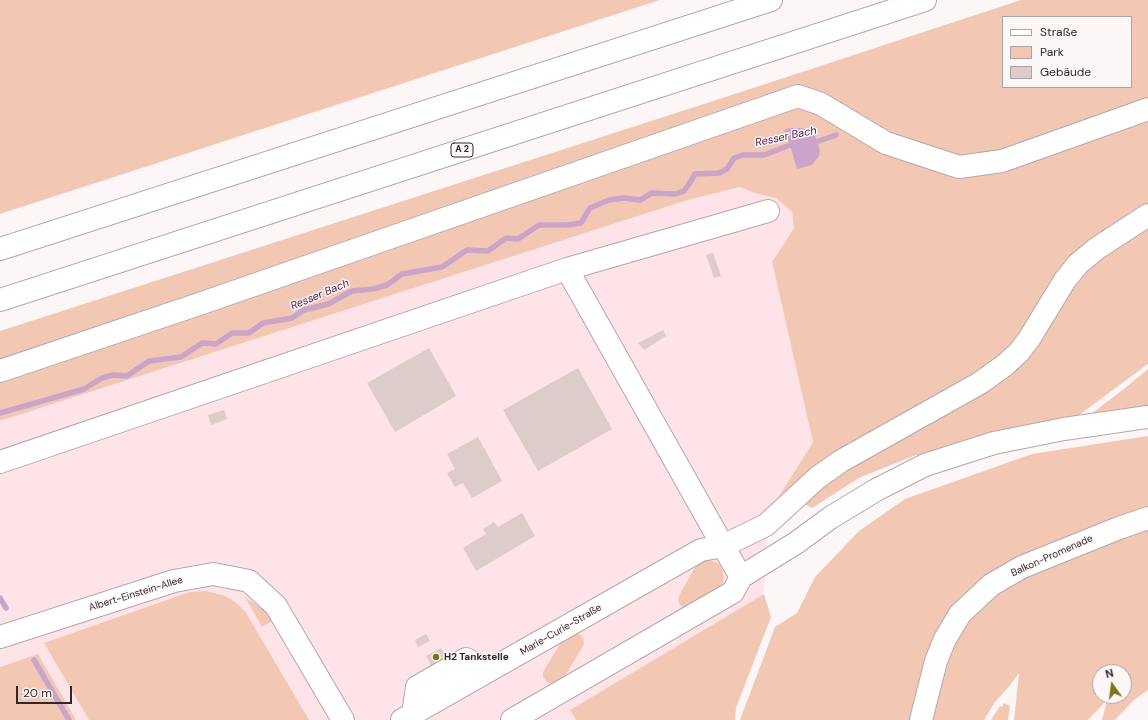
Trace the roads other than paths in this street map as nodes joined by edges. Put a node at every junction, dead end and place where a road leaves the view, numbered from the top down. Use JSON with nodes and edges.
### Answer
{"nodes":[{"id":1,"x":771,"y":0,"type":"edge"},
{"id":2,"x":925,"y":0,"type":"edge"},
{"id":3,"x":1148,"y":109,"type":"edge"},
{"id":4,"x":768,"y":211,"type":"dead end"},
{"id":5,"x":1148,"y":215,"type":"edge"},
{"id":6,"x":0,"y":249,"type":"edge"},
{"id":7,"x":568,"y":269,"type":"junction"},
{"id":8,"x":0,"y":300,"type":"edge"},
{"id":9,"x":0,"y":371,"type":"edge"},
{"id":10,"x":1148,"y":417,"type":"edge"},
{"id":11,"x":0,"y":462,"type":"edge"},
{"id":12,"x":1148,"y":518,"type":"edge"},
{"id":13,"x":723,"y":546,"type":"junction"},
{"id":14,"x":741,"y":578,"type":"junction"},
{"id":15,"x":0,"y":637,"type":"edge"},
{"id":16,"x":407,"y":717,"type":"edge"},
{"id":17,"x":526,"y":717,"type":"edge"},
{"id":18,"x":343,"y":720,"type":"edge"},
{"id":19,"x":921,"y":720,"type":"edge"}],
"edges":[{"from":1,"to":6,"type":"main road"},
{"from":2,"to":8,"type":"main road","number":"A 2"},
{"from":3,"to":9,"type":"main road"},
{"from":4,"to":7,"type":"main road"},
{"from":5,"to":13,"type":"main road","name":"Marie-Curie-Straße"},
{"from":7,"to":11,"type":"main road"},
{"from":7,"to":13,"type":"main road"},
{"from":10,"to":14,"type":"main road"},
{"from":12,"to":19,"type":"main road","name":"Balkon-Promenade"},
{"from":13,"to":14,"type":"main road"},
{"from":13,"to":16,"type":"main road","name":"Marie-Curie-Straße"},
{"from":14,"to":17,"type":"main road"},
{"from":15,"to":18,"type":"main road","name":"Albert-Einstein-Allee"}]}
